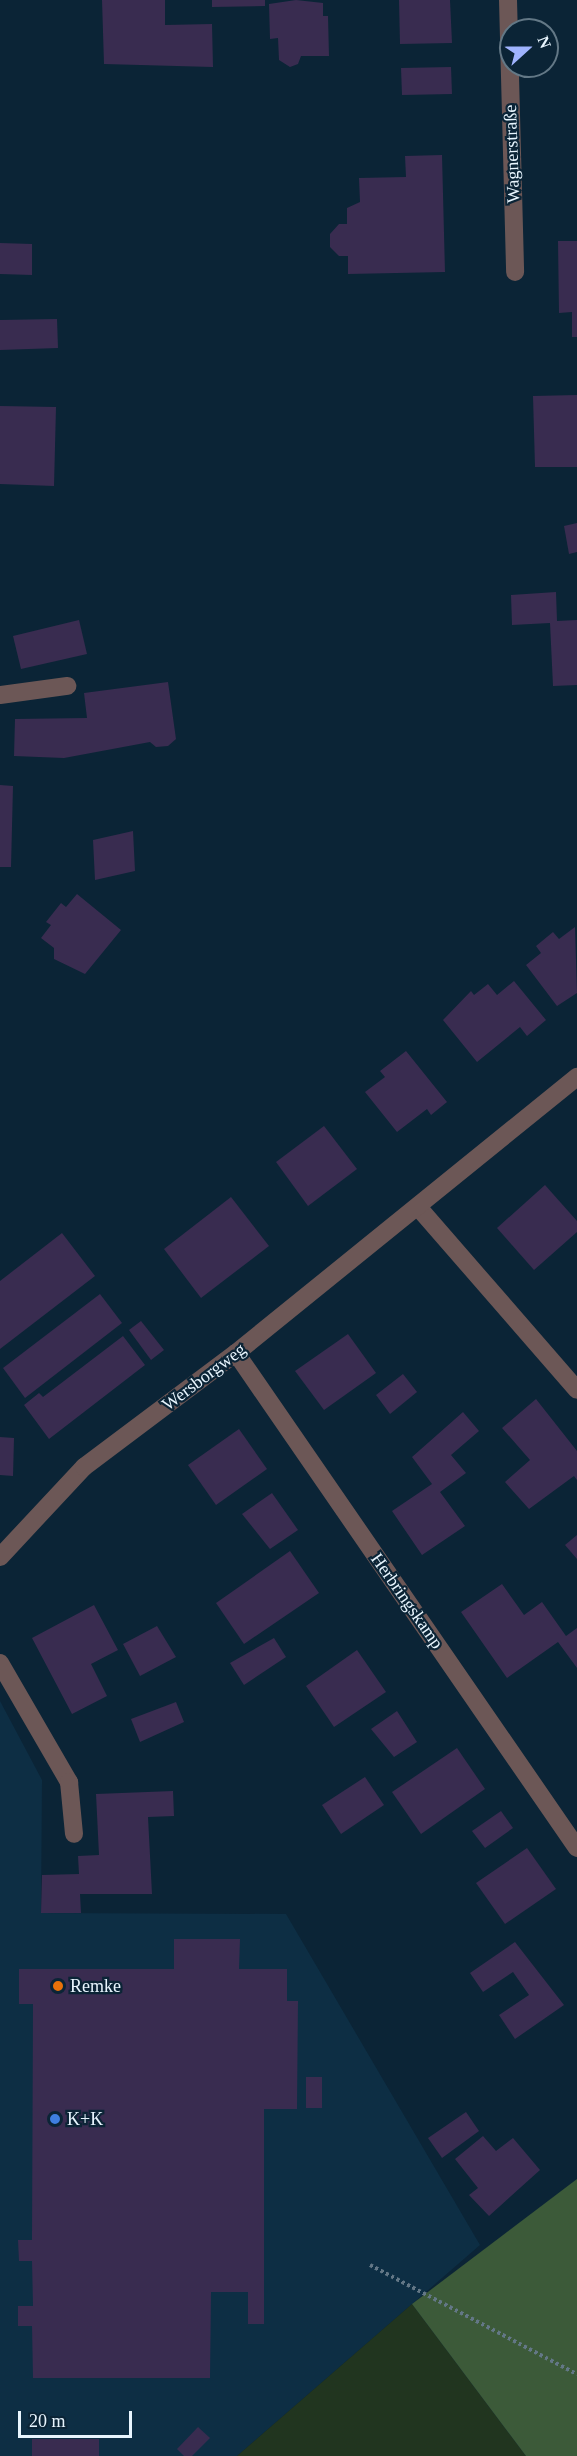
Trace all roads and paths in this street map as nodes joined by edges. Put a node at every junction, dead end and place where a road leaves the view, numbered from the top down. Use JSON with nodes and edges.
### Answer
{"nodes":[{"id":1,"x":508,"y":0,"type":"edge"},
{"id":2,"x":515,"y":272,"type":"dead end"},
{"id":3,"x":67,"y":686,"type":"dead end"},
{"id":4,"x":0,"y":695,"type":"edge"},
{"id":5,"x":577,"y":1077,"type":"edge"},
{"id":6,"x":418,"y":1207,"type":"junction"},
{"id":7,"x":236,"y":1353,"type":"junction"},
{"id":8,"x":577,"y":1390,"type":"edge"},
{"id":9,"x":0,"y":1557,"type":"edge"},
{"id":10,"x":0,"y":1663,"type":"edge"},
{"id":11,"x":74,"y":1834,"type":"dead end"},
{"id":12,"x":577,"y":1848,"type":"edge"},
{"id":13,"x":370,"y":2265,"type":"dead end"},
{"id":14,"x":577,"y":2374,"type":"edge"}],
"edges":[{"from":1,"to":2,"type":"street","name":"Wagnerstraße"},
{"from":3,"to":4,"type":"street"},
{"from":5,"to":6,"type":"street","name":"Wersborgweg"},
{"from":6,"to":7,"type":"street","name":"Wersborgweg"},
{"from":6,"to":8,"type":"street"},
{"from":7,"to":9,"type":"street","name":"Wersborgweg"},
{"from":7,"to":12,"type":"street","name":"Herbringskamp"},
{"from":10,"to":11,"type":"street"},
{"from":13,"to":14,"type":"path"}]}
